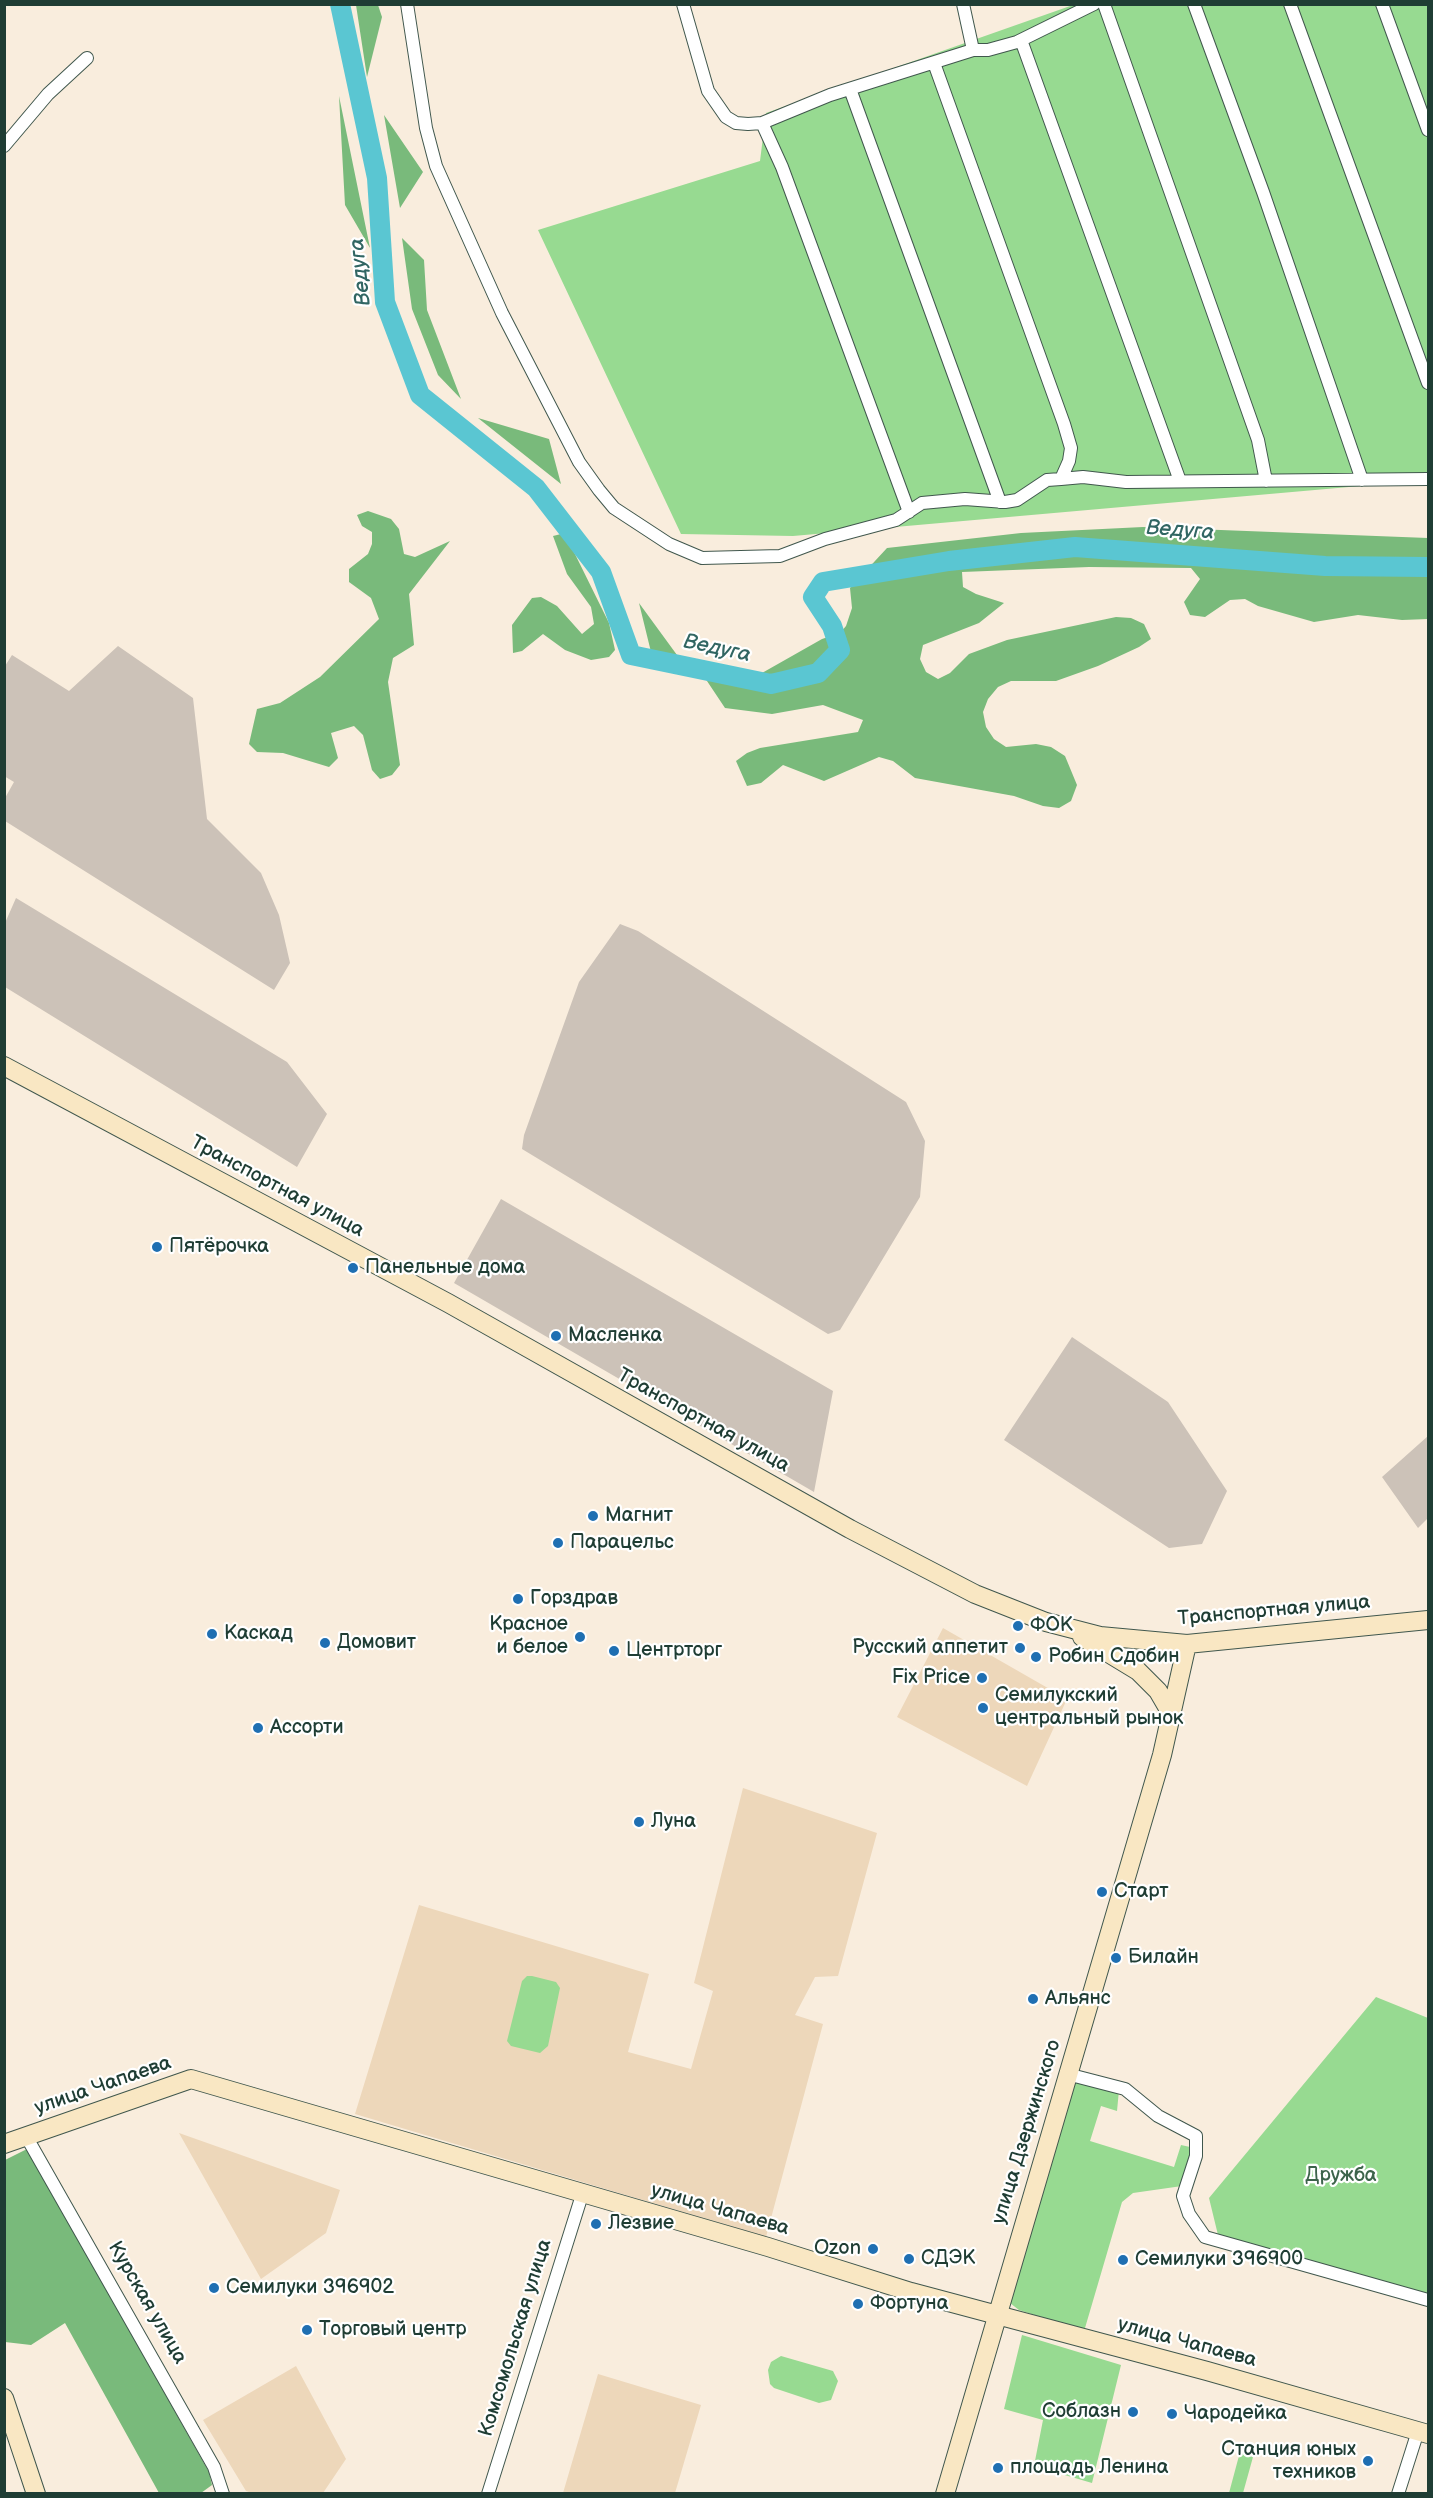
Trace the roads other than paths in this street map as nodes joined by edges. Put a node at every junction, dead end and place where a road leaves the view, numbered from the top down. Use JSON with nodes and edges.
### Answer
{"nodes":[{"id":1,"x":407,"y":4,"type":"edge"},
{"id":2,"x":683,"y":4,"type":"edge"},
{"id":3,"x":963,"y":4,"type":"edge"},
{"id":4,"x":1094,"y":4,"type":"edge"},
{"id":5,"x":1104,"y":4,"type":"edge"},
{"id":6,"x":1194,"y":4,"type":"edge"},
{"id":7,"x":1290,"y":4,"type":"edge"},
{"id":8,"x":1382,"y":4,"type":"edge"},
{"id":9,"x":1021,"y":40,"type":"junction"},
{"id":10,"x":974,"y":50,"type":"junction"},
{"id":11,"x":87,"y":58,"type":"dead end"},
{"id":12,"x":934,"y":63,"type":"junction"},
{"id":13,"x":850,"y":89,"type":"junction"},
{"id":14,"x":762,"y":123,"type":"junction"},
{"id":15,"x":1428,"y":130,"type":"edge"},
{"id":16,"x":4,"y":146,"type":"edge"},
{"id":17,"x":1428,"y":383,"type":"edge"},
{"id":18,"x":1061,"y":479,"type":"junction"},
{"id":19,"x":1428,"y":479,"type":"edge"},
{"id":20,"x":1362,"y":480,"type":"junction"},
{"id":21,"x":1180,"y":481,"type":"junction"},
{"id":22,"x":1266,"y":482,"type":"junction"},
{"id":23,"x":1000,"y":502,"type":"junction"},
{"id":24,"x":909,"y":512,"type":"junction"},
{"id":25,"x":4,"y":1066,"type":"edge"},
{"id":26,"x":1428,"y":1620,"type":"edge"},
{"id":27,"x":1062,"y":1626,"type":"junction"},
{"id":28,"x":1187,"y":1644,"type":"junction"},
{"id":29,"x":1172,"y":1715,"type":"junction"},
{"id":30,"x":1067,"y":2074,"type":"junction"},
{"id":31,"x":26,"y":2136,"type":"junction"},
{"id":32,"x":4,"y":2144,"type":"edge"},
{"id":33,"x":582,"y":2194,"type":"junction"},
{"id":34,"x":1428,"y":2300,"type":"edge"},
{"id":35,"x":996,"y":2316,"type":"junction"},
{"id":36,"x":4,"y":2398,"type":"edge"},
{"id":37,"x":1423,"y":2432,"type":"edge"},
{"id":38,"x":33,"y":2492,"type":"edge"},
{"id":39,"x":223,"y":2493,"type":"edge"},
{"id":40,"x":488,"y":2493,"type":"edge"},
{"id":41,"x":945,"y":2493,"type":"edge"},
{"id":42,"x":1398,"y":2493,"type":"edge"}],
"edges":[{"from":1,"to":24,"type":"street"},
{"from":2,"to":14,"type":"street"},
{"from":3,"to":10,"type":"street"},
{"from":4,"to":9,"type":"street"},
{"from":5,"to":22,"type":"street"},
{"from":6,"to":20,"type":"street"},
{"from":7,"to":17,"type":"street"},
{"from":8,"to":15,"type":"street"},
{"from":9,"to":10,"type":"street"},
{"from":9,"to":21,"type":"street"},
{"from":10,"to":12,"type":"street"},
{"from":11,"to":16,"type":"street"},
{"from":12,"to":13,"type":"street"},
{"from":12,"to":18,"type":"street"},
{"from":13,"to":14,"type":"street"},
{"from":13,"to":23,"type":"street"},
{"from":14,"to":24,"type":"street"},
{"from":18,"to":21,"type":"street"},
{"from":18,"to":23,"type":"street"},
{"from":19,"to":20,"type":"street"},
{"from":20,"to":22,"type":"street"},
{"from":21,"to":22,"type":"street"},
{"from":23,"to":24,"type":"street"},
{"from":25,"to":27,"type":"street","name":"Транспортная улица"},
{"from":26,"to":28,"type":"street","name":"Транспортная улица"},
{"from":27,"to":28,"type":"street","name":"Транспортная улица"},
{"from":27,"to":29,"type":"street"},
{"from":28,"to":29,"type":"street","name":"улица Дзержинского"},
{"from":29,"to":30,"type":"street","name":"улица Дзержинского"},
{"from":30,"to":34,"type":"street"},
{"from":30,"to":35,"type":"street","name":"улица Дзержинского"},
{"from":31,"to":32,"type":"street","name":"улица Чапаева"},
{"from":31,"to":33,"type":"street","name":"улица Чапаева"},
{"from":31,"to":39,"type":"street","name":"Курская улица"},
{"from":33,"to":35,"type":"street","name":"улица Чапаева"},
{"from":33,"to":40,"type":"street","name":"Комсомольская улица"},
{"from":35,"to":37,"type":"street","name":"улица Чапаева"},
{"from":35,"to":41,"type":"street","name":"улица Дзержинского"},
{"from":36,"to":38,"type":"street"},
{"from":37,"to":42,"type":"street"}]}
